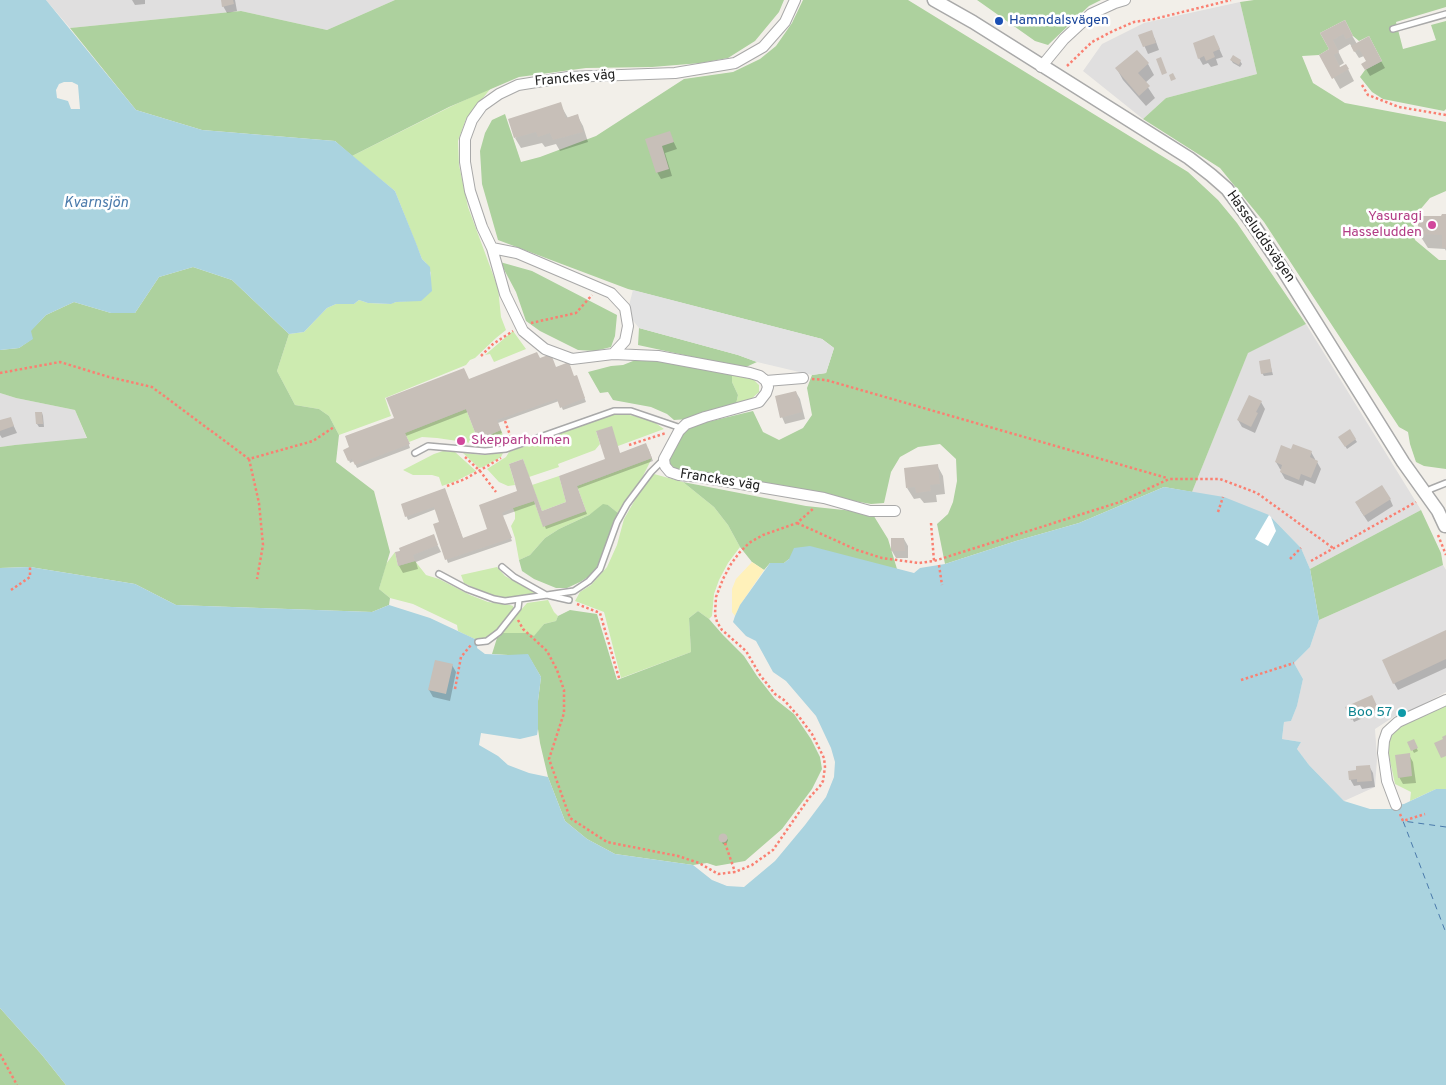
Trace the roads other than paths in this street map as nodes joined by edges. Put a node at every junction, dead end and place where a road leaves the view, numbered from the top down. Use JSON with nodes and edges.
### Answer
{"nodes":[{"id":1,"x":795,"y":0,"type":"edge"},
{"id":2,"x":934,"y":0,"type":"edge"},
{"id":3,"x":1125,"y":0,"type":"edge"},
{"id":4,"x":1446,"y":14,"type":"edge"},
{"id":5,"x":1393,"y":29,"type":"dead end"},
{"id":6,"x":1041,"y":67,"type":"junction"},
{"id":7,"x":492,"y":248,"type":"junction"},
{"id":8,"x":614,"y":354,"type":"junction"},
{"id":9,"x":803,"y":378,"type":"road end"},
{"id":10,"x":766,"y":381,"type":"junction"},
{"id":11,"x":682,"y":428,"type":"junction"},
{"id":12,"x":416,"y":453,"type":"dead end"},
{"id":13,"x":664,"y":459,"type":"junction"},
{"id":14,"x":1446,"y":483,"type":"edge"},
{"id":15,"x":1423,"y":497,"type":"junction"},
{"id":16,"x":895,"y":512,"type":"dead end"},
{"id":17,"x":1443,"y":527,"type":"edge"},
{"id":18,"x":502,"y":567,"type":"dead end"},
{"id":19,"x":439,"y":574,"type":"dead end"},
{"id":20,"x":546,"y":595,"type":"junction"},
{"id":21,"x":519,"y":600,"type":"junction"},
{"id":22,"x":569,"y":600,"type":"road end"},
{"id":23,"x":478,"y":642,"type":"road end"},
{"id":24,"x":1446,"y":700,"type":"edge"},
{"id":25,"x":1396,"y":805,"type":"road end"}],
"edges":[{"from":1,"to":7,"type":"street","name":"Franckes väg"},
{"from":2,"to":6,"type":"street","name":"Hasseluddsvägen"},
{"from":3,"to":6,"type":"street"},
{"from":4,"to":5,"type":"lane"},
{"from":6,"to":15,"type":"street","name":"Hasseluddsvägen"},
{"from":7,"to":8,"type":"street","name":"Franckes väg"},
{"from":7,"to":8,"type":"street"},
{"from":8,"to":10,"type":"street","name":"Franckes väg"},
{"from":9,"to":10,"type":"street","name":"Franckes väg"},
{"from":10,"to":11,"type":"street"},
{"from":11,"to":12,"type":"lane"},
{"from":11,"to":13,"type":"street","name":"Franckes väg"},
{"from":13,"to":16,"type":"street","name":"Franckes väg"},
{"from":13,"to":20,"type":"lane"},
{"from":14,"to":15,"type":"lane"},
{"from":15,"to":17,"type":"street","name":"Hasseluddsvägen"},
{"from":18,"to":20,"type":"lane"},
{"from":19,"to":21,"type":"lane"},
{"from":20,"to":21,"type":"lane"},
{"from":20,"to":22,"type":"lane"},
{"from":21,"to":23,"type":"lane"},
{"from":24,"to":25,"type":"street"}]}
